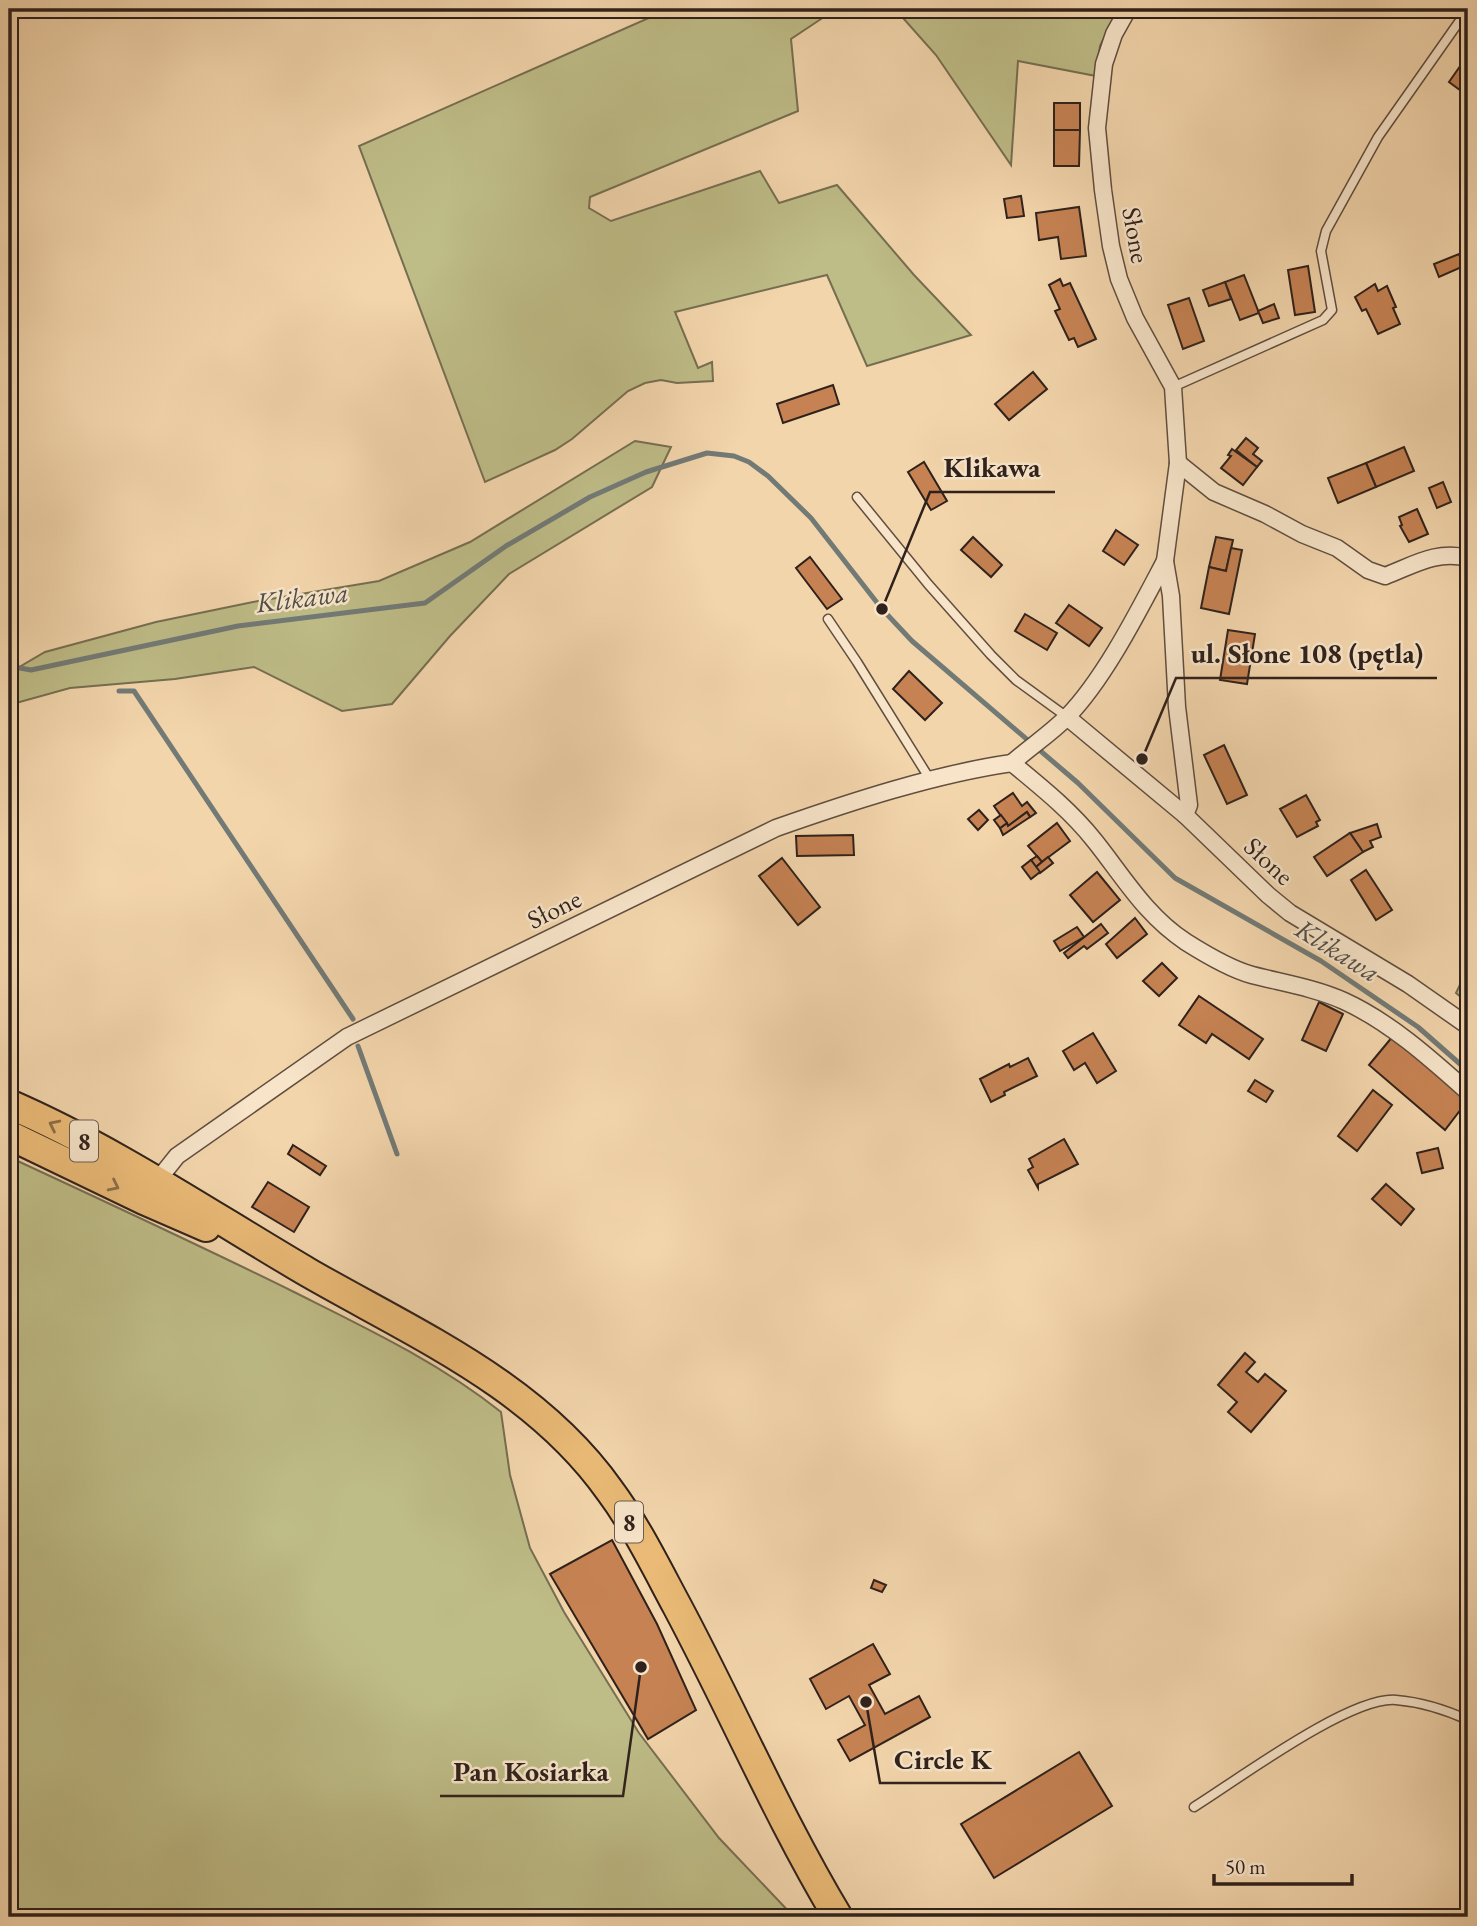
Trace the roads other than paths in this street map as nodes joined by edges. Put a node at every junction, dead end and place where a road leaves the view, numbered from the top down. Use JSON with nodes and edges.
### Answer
{"nodes":[{"id":1,"x":1128,"y":9,"type":"edge"},
{"id":2,"x":1468,"y":9,"type":"edge"},
{"id":3,"x":1173,"y":387,"type":"junction"},
{"id":4,"x":1178,"y":463,"type":"junction"},
{"id":5,"x":857,"y":497,"type":"dead end"},
{"id":6,"x":1468,"y":558,"type":"edge"},
{"id":7,"x":1165,"y":561,"type":"junction"},
{"id":8,"x":828,"y":619,"type":"dead end"},
{"id":9,"x":1067,"y":717,"type":"junction"},
{"id":10,"x":1012,"y":763,"type":"junction"},
{"id":11,"x":931,"y":781,"type":"junction"},
{"id":12,"x":1185,"y":815,"type":"junction"},
{"id":13,"x":1468,"y":1026,"type":"edge"},
{"id":14,"x":1468,"y":1092,"type":"edge"},
{"id":15,"x":14,"y":1104,"type":"edge"},
{"id":16,"x":9,"y":1135,"type":"edge"},
{"id":17,"x":151,"y":1191,"type":"junction"},
{"id":18,"x":1468,"y":1720,"type":"edge"},
{"id":19,"x":1194,"y":1807,"type":"dead end"},
{"id":20,"x":838,"y":1917,"type":"edge"}],
"edges":[{"from":1,"to":3,"type":"street","name":"Słone"},
{"from":2,"to":3,"type":"lane"},
{"from":3,"to":4,"type":"street","name":"Słone"},
{"from":4,"to":6,"type":"street"},
{"from":4,"to":7,"type":"street","name":"Słone"},
{"from":5,"to":9,"type":"lane"},
{"from":7,"to":9,"type":"street","name":"Słone"},
{"from":7,"to":12,"type":"street","name":"Słone"},
{"from":8,"to":11,"type":"lane"},
{"from":9,"to":10,"type":"street"},
{"from":9,"to":12,"type":"street","name":"Słone"},
{"from":10,"to":11,"type":"street","name":"Słone"},
{"from":10,"to":14,"type":"street"},
{"from":11,"to":17,"type":"street","name":"Słone"},
{"from":12,"to":13,"type":"street","name":"Słone"},
{"from":17,"to":15,"type":"highway","number":"8","one_way":true},
{"from":16,"to":17,"type":"highway","number":"8","one_way":true},
{"from":17,"to":20,"type":"highway","number":"8"},
{"from":18,"to":19,"type":"lane"}]}
